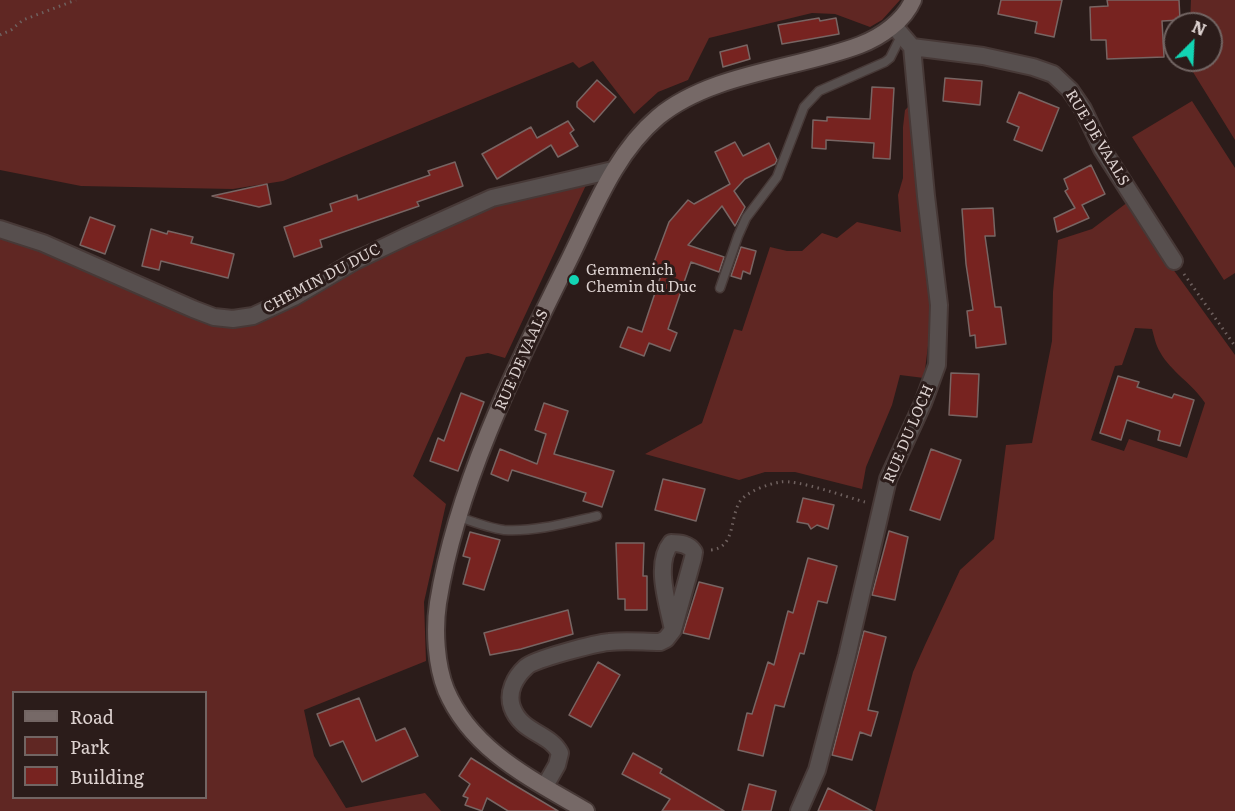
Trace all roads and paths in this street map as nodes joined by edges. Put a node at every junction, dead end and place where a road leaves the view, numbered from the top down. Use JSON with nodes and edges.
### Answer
{"nodes":[{"id":1,"x":76,"y":0,"type":"edge"},
{"id":2,"x":914,"y":0,"type":"edge"},
{"id":3,"x":0,"y":34,"type":"edge"},
{"id":4,"x":902,"y":36,"type":"junction"},
{"id":5,"x":613,"y":170,"type":"junction"},
{"id":6,"x":0,"y":229,"type":"edge"},
{"id":7,"x":1174,"y":261,"type":"joint"},
{"id":8,"x":720,"y":288,"type":"dead end"},
{"id":9,"x":1235,"y":346,"type":"edge"},
{"id":10,"x":881,"y":507,"type":"junction"},
{"id":11,"x":597,"y":516,"type":"dead end"},
{"id":12,"x":459,"y":517,"type":"junction"},
{"id":13,"x":694,"y":552,"type":"junction"},
{"id":14,"x":672,"y":630,"type":"junction"},
{"id":15,"x":544,"y":786,"type":"junction"},
{"id":16,"x":586,"y":811,"type":"edge"},
{"id":17,"x":799,"y":811,"type":"edge"}],
"edges":[{"from":1,"to":3,"type":"path"},
{"from":2,"to":4,"type":"main road","name":"RUE DE VAALS"},
{"from":4,"to":5,"type":"main road","name":"RUE DE VAALS"},
{"from":4,"to":7,"type":"street","name":"RUE DE VAALS"},
{"from":4,"to":8,"type":"lane"},
{"from":4,"to":10,"type":"street","name":"RUE DU LOCH"},
{"from":5,"to":6,"type":"street","name":"CHEMIN DU DUC"},
{"from":5,"to":12,"type":"main road","name":"RUE DE VAALS"},
{"from":7,"to":9,"type":"path"},
{"from":10,"to":13,"type":"path"},
{"from":10,"to":17,"type":"street","name":"RUE DU LOCH"},
{"from":11,"to":12,"type":"lane"},
{"from":12,"to":15,"type":"main road","name":"RUE DE VAALS"},
{"from":13,"to":14,"type":"street"},
{"from":13,"to":14,"type":"street"},
{"from":14,"to":15,"type":"street"},
{"from":15,"to":16,"type":"main road","name":"RUE DE VAALS"}]}
